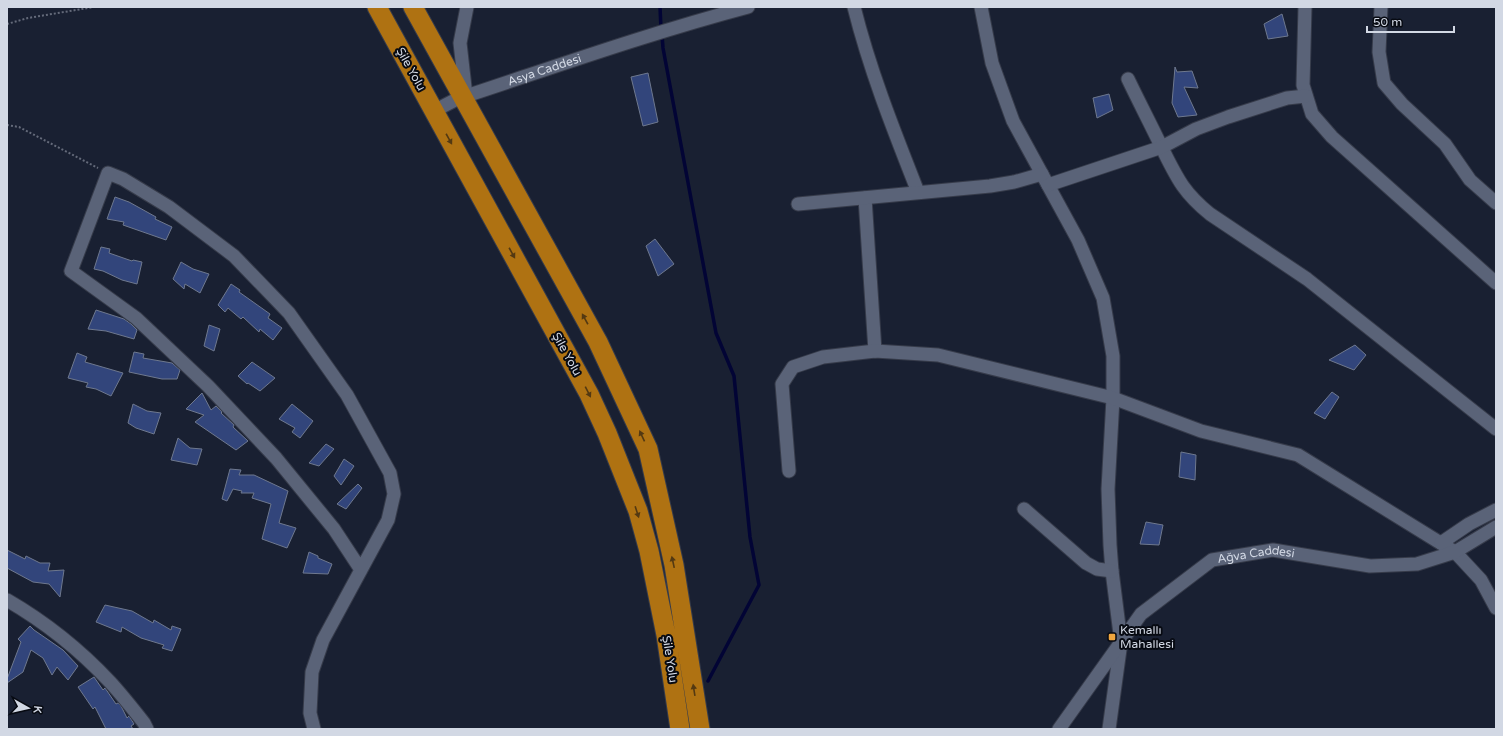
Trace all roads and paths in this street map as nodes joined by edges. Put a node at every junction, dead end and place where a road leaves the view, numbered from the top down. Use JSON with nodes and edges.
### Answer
{"nodes":[{"id":1,"x":94,"y":7,"type":"edge"},
{"id":2,"x":377,"y":7,"type":"edge"},
{"id":3,"x":413,"y":7,"type":"edge"},
{"id":4,"x":467,"y":7,"type":"edge"},
{"id":5,"x":748,"y":7,"type":"edge"},
{"id":6,"x":854,"y":7,"type":"edge"},
{"id":7,"x":981,"y":7,"type":"edge"},
{"id":8,"x":1305,"y":7,"type":"edge"},
{"id":9,"x":1381,"y":7,"type":"edge"},
{"id":10,"x":699,"y":14,"type":"edge"},
{"id":11,"x":7,"y":24,"type":"edge"},
{"id":12,"x":1128,"y":79,"type":"dead end"},
{"id":13,"x":1306,"y":96,"type":"junction"},
{"id":14,"x":465,"y":97,"type":"junction"},
{"id":15,"x":434,"y":111,"type":"junction"},
{"id":16,"x":7,"y":124,"type":"edge"},
{"id":17,"x":1162,"y":147,"type":"junction"},
{"id":18,"x":108,"y":173,"type":"junction"},
{"id":19,"x":1045,"y":180,"type":"junction"},
{"id":20,"x":918,"y":192,"type":"junction"},
{"id":21,"x":865,"y":198,"type":"junction"},
{"id":22,"x":1496,"y":203,"type":"edge"},
{"id":23,"x":798,"y":204,"type":"dead end"},
{"id":24,"x":1496,"y":283,"type":"edge"},
{"id":25,"x":875,"y":352,"type":"junction"},
{"id":26,"x":1113,"y":398,"type":"junction"},
{"id":27,"x":1496,"y":429,"type":"edge"},
{"id":28,"x":789,"y":471,"type":"dead end"},
{"id":29,"x":1024,"y":509,"type":"dead end"},
{"id":30,"x":1496,"y":510,"type":"edge"},
{"id":31,"x":1496,"y":527,"type":"edge"},
{"id":32,"x":1441,"y":543,"type":"junction"},
{"id":33,"x":1455,"y":552,"type":"junction"},
{"id":34,"x":361,"y":570,"type":"junction"},
{"id":35,"x":1112,"y":571,"type":"junction"},
{"id":36,"x":7,"y":600,"type":"edge"},
{"id":37,"x":1496,"y":608,"type":"edge"},
{"id":38,"x":1121,"y":642,"type":"junction"},
{"id":39,"x":147,"y":729,"type":"edge"},
{"id":40,"x":314,"y":729,"type":"edge"},
{"id":41,"x":680,"y":729,"type":"edge"},
{"id":42,"x":700,"y":729,"type":"edge"},
{"id":43,"x":1059,"y":729,"type":"edge"},
{"id":44,"x":1109,"y":729,"type":"edge"}],
"edges":[{"from":1,"to":11,"type":"path"},
{"from":2,"to":15,"type":"highway","name":"Şile Yolu"},
{"from":3,"to":14,"type":"highway","name":"Şile Yolu"},
{"from":4,"to":14,"type":"street"},
{"from":5,"to":10,"type":"street"},
{"from":6,"to":20,"type":"street"},
{"from":7,"to":19,"type":"street"},
{"from":8,"to":13,"type":"street"},
{"from":9,"to":22,"type":"street"},
{"from":10,"to":14,"type":"street","name":"Asya Caddesi"},
{"from":12,"to":17,"type":"street"},
{"from":13,"to":17,"type":"street"},
{"from":13,"to":24,"type":"street"},
{"from":14,"to":15,"type":"street","name":"Asya Caddesi"},
{"from":42,"to":14,"type":"highway","name":"Şile Yolu","one_way":true},
{"from":15,"to":41,"type":"highway","name":"Şile Yolu","one_way":true},
{"from":16,"to":18,"type":"path"},
{"from":17,"to":19,"type":"street"},
{"from":17,"to":27,"type":"street"},
{"from":18,"to":34,"type":"street"},
{"from":18,"to":34,"type":"street"},
{"from":19,"to":20,"type":"street"},
{"from":19,"to":26,"type":"street"},
{"from":20,"to":21,"type":"street"},
{"from":21,"to":23,"type":"street"},
{"from":21,"to":25,"type":"street"},
{"from":25,"to":26,"type":"street"},
{"from":25,"to":28,"type":"street"},
{"from":26,"to":32,"type":"street"},
{"from":26,"to":35,"type":"street"},
{"from":29,"to":35,"type":"street"},
{"from":30,"to":32,"type":"street"},
{"from":31,"to":33,"type":"street","name":"Ağva Caddesi"},
{"from":32,"to":33,"type":"street"},
{"from":33,"to":37,"type":"street"},
{"from":33,"to":38,"type":"street","name":"Ağva Caddesi"},
{"from":34,"to":40,"type":"street"},
{"from":35,"to":38,"type":"street"},
{"from":36,"to":39,"type":"street"},
{"from":38,"to":43,"type":"street","name":"Ağva Caddesi"},
{"from":38,"to":44,"type":"street"}]}
